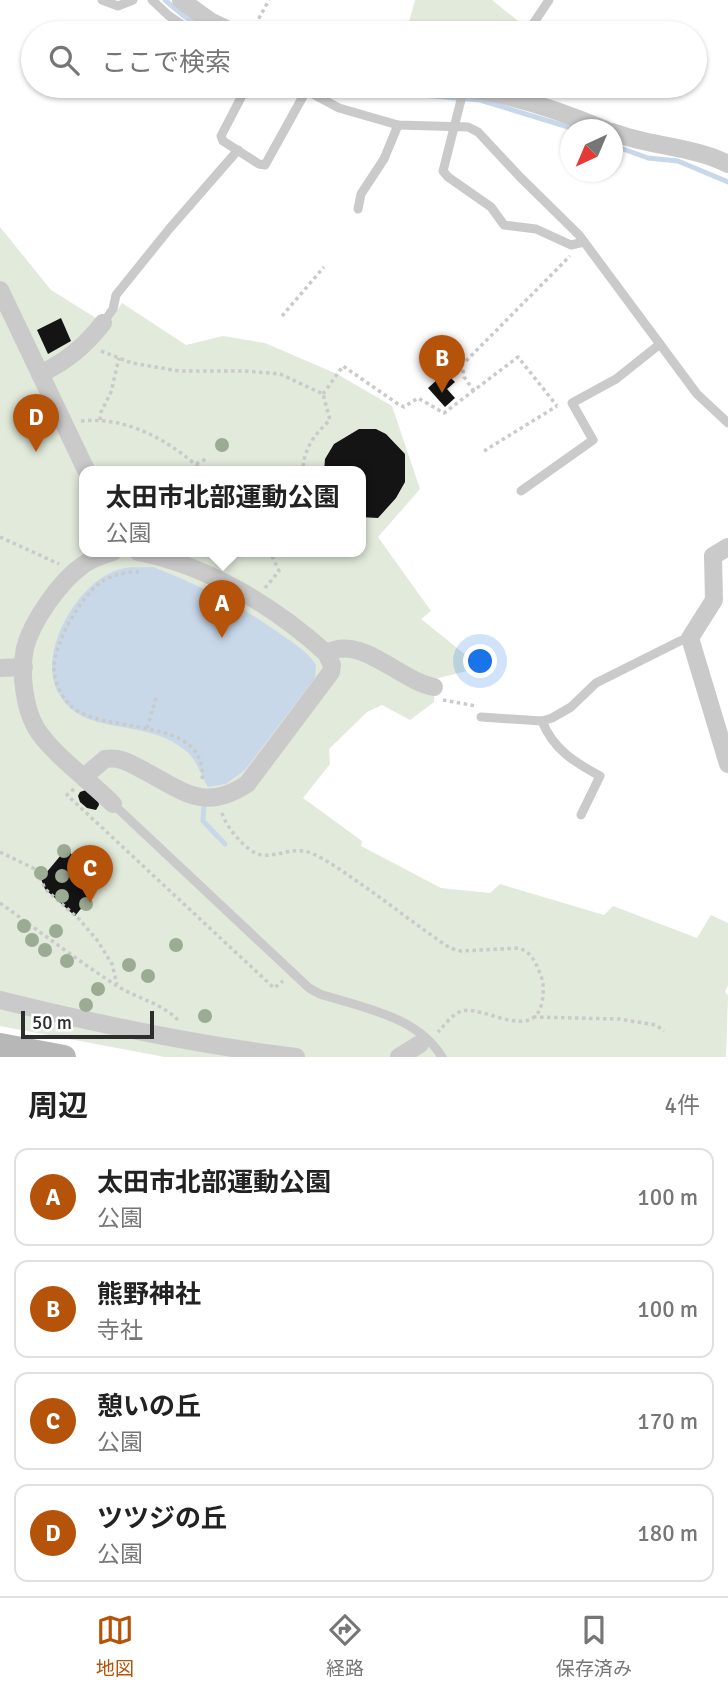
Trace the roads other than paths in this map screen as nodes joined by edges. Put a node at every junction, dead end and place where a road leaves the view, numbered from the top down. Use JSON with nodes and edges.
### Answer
{"nodes":[{"id":1,"x":102,"y":0,"type":"edge"},
{"id":2,"x":133,"y":0,"type":"edge"},
{"id":3,"x":152,"y":0,"type":"edge"},
{"id":4,"x":181,"y":0,"type":"edge"},
{"id":5,"x":549,"y":0,"type":"edge"},
{"id":6,"x":177,"y":21,"type":"edge"},
{"id":7,"x":210,"y":21,"type":"edge"},
{"id":8,"x":535,"y":21,"type":"edge"},
{"id":9,"x":241,"y":98,"type":"edge"},
{"id":10,"x":298,"y":98,"type":"edge"},
{"id":11,"x":320,"y":98,"type":"edge"},
{"id":12,"x":458,"y":98,"type":"edge"},
{"id":13,"x":520,"y":98,"type":"edge"},
{"id":14,"x":580,"y":119,"type":"edge"},
{"id":15,"x":398,"y":125,"type":"junction"},
{"id":16,"x":455,"y":128,"type":"junction"},
{"id":17,"x":623,"y":136,"type":"edge"},
{"id":18,"x":238,"y":150,"type":"junction"},
{"id":19,"x":728,"y":164,"type":"edge"},
{"id":20,"x":358,"y":209,"type":"dead end"},
{"id":21,"x":584,"y":242,"type":"junction"},
{"id":22,"x":0,"y":290,"type":"edge"},
{"id":23,"x":103,"y":323,"type":"joint"},
{"id":24,"x":660,"y":344,"type":"junction"},
{"id":25,"x":40,"y":374,"type":"junction"},
{"id":26,"x":728,"y":423,"type":"edge"},
{"id":27,"x":84,"y":466,"type":"edge"},
{"id":28,"x":521,"y":491,"type":"dead end"},
{"id":29,"x":728,"y":547,"type":"edge"},
{"id":30,"x":101,"y":557,"type":"edge"},
{"id":31,"x":156,"y":557,"type":"edge"},
{"id":32,"x":690,"y":638,"type":"junction"},
{"id":33,"x":326,"y":653,"type":"junction"},
{"id":34,"x":24,"y":667,"type":"junction"},
{"id":35,"x":0,"y":668,"type":"edge"},
{"id":36,"x":434,"y":687,"type":"road end"},
{"id":37,"x":486,"y":717,"type":"road end"},
{"id":38,"x":542,"y":721,"type":"junction"},
{"id":39,"x":728,"y":764,"type":"edge"},
{"id":40,"x":85,"y":776,"type":"junction"},
{"id":41,"x":113,"y":804,"type":"joint"},
{"id":42,"x":581,"y":815,"type":"dead end"},
{"id":43,"x":0,"y":1000,"type":"edge"},
{"id":44,"x":420,"y":1044,"type":"dead end"},
{"id":45,"x":0,"y":1045,"type":"edge"},
{"id":46,"x":64,"y":1057,"type":"edge"},
{"id":47,"x":296,"y":1057,"type":"edge"},
{"id":48,"x":399,"y":1057,"type":"edge"},
{"id":49,"x":442,"y":1057,"type":"edge"}],
"edges":[{"from":1,"to":2,"type":"lane"},
{"from":3,"to":6,"type":"lane"},
{"from":4,"to":7,"type":"street"},
{"from":5,"to":8,"type":"lane"},
{"from":9,"to":18,"type":"lane"},
{"from":10,"to":18,"type":"lane"},
{"from":11,"to":15,"type":"lane"},
{"from":12,"to":16,"type":"lane"},
{"from":13,"to":14,"type":"street"},
{"from":15,"to":16,"type":"lane"},
{"from":15,"to":20,"type":"lane"},
{"from":16,"to":21,"type":"lane"},
{"from":16,"to":21,"type":"lane"},
{"from":17,"to":19,"type":"street"},
{"from":18,"to":23,"type":"lane"},
{"from":21,"to":24,"type":"lane"},
{"from":22,"to":25,"type":"street"},
{"from":23,"to":25,"type":"street"},
{"from":24,"to":26,"type":"lane"},
{"from":24,"to":28,"type":"lane"},
{"from":25,"to":27,"type":"street"},
{"from":29,"to":32,"type":"street"},
{"from":30,"to":34,"type":"street"},
{"from":31,"to":33,"type":"street"},
{"from":32,"to":38,"type":"lane"},
{"from":32,"to":39,"type":"street"},
{"from":33,"to":36,"type":"street"},
{"from":33,"to":40,"type":"street"},
{"from":34,"to":35,"type":"street"},
{"from":34,"to":40,"type":"street"},
{"from":37,"to":38,"type":"lane"},
{"from":38,"to":42,"type":"lane"},
{"from":40,"to":41,"type":"street"},
{"from":41,"to":49,"type":"lane"},
{"from":43,"to":47,"type":"street"},
{"from":44,"to":48,"type":"street"},
{"from":45,"to":46,"type":"street"}]}
